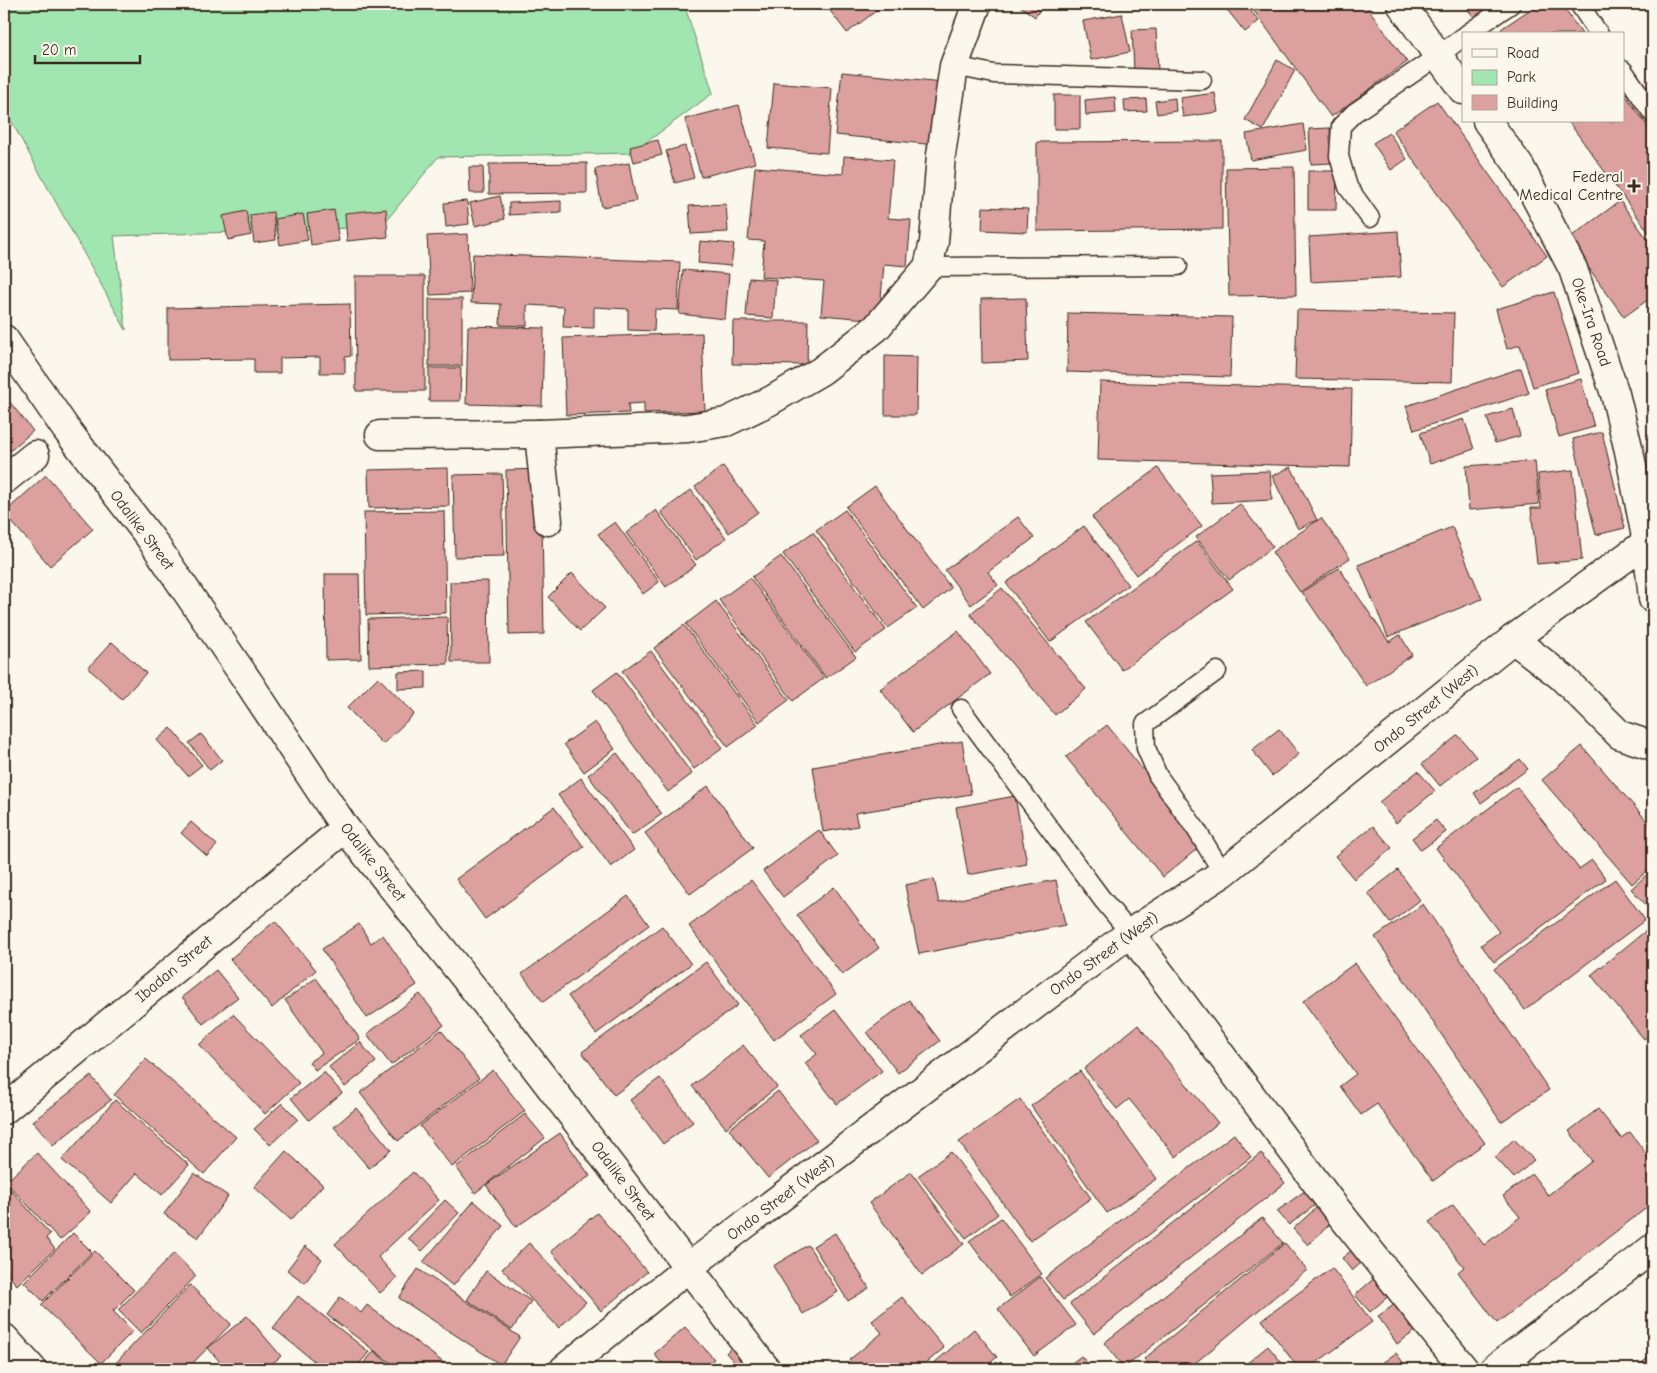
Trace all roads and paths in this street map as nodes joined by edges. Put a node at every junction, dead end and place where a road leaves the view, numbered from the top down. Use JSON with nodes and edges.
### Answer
{"nodes":[{"id":1,"x":977,"y":4,"type":"edge"},
{"id":2,"x":1401,"y":4,"type":"edge"},
{"id":3,"x":1511,"y":4,"type":"edge"},
{"id":4,"x":1578,"y":4,"type":"edge"},
{"id":5,"x":1470,"y":32,"type":"edge"},
{"id":6,"x":1598,"y":32,"type":"edge"},
{"id":7,"x":1462,"y":38,"type":"edge"},
{"id":8,"x":1438,"y":56,"type":"junction"},
{"id":9,"x":954,"y":66,"type":"junction"},
{"id":10,"x":1624,"y":71,"type":"edge"},
{"id":11,"x":1202,"y":80,"type":"dead end"},
{"id":12,"x":1462,"y":89,"type":"edge"},
{"id":13,"x":1653,"y":114,"type":"edge"},
{"id":14,"x":1488,"y":122,"type":"edge"},
{"id":15,"x":1370,"y":218,"type":"dead end"},
{"id":16,"x":1178,"y":266,"type":"dead end"},
{"id":17,"x":928,"y":267,"type":"junction"},
{"id":18,"x":4,"y":339,"type":"edge"},
{"id":19,"x":380,"y":434,"type":"dead end"},
{"id":20,"x":539,"y":434,"type":"junction"},
{"id":21,"x":35,"y":455,"type":"dead end"},
{"id":22,"x":4,"y":480,"type":"edge"},
{"id":23,"x":548,"y":520,"type":"dead end"},
{"id":24,"x":1647,"y":542,"type":"junction"},
{"id":25,"x":1653,"y":599,"type":"edge"},
{"id":26,"x":1513,"y":639,"type":"junction"},
{"id":27,"x":1217,"y":671,"type":"dead end"},
{"id":28,"x":962,"y":709,"type":"dead end"},
{"id":29,"x":1653,"y":746,"type":"edge"},
{"id":30,"x":345,"y":828,"type":"junction"},
{"id":31,"x":1223,"y":873,"type":"junction"},
{"id":32,"x":1130,"y":933,"type":"junction"},
{"id":33,"x":4,"y":1110,"type":"edge"},
{"id":34,"x":1653,"y":1248,"type":"edge"},
{"id":35,"x":689,"y":1267,"type":"junction"},
{"id":36,"x":4,"y":1338,"type":"edge"},
{"id":37,"x":32,"y":1369,"type":"edge"},
{"id":38,"x":564,"y":1369,"type":"edge"},
{"id":39,"x":766,"y":1369,"type":"edge"},
{"id":40,"x":1464,"y":1369,"type":"edge"},
{"id":41,"x":1494,"y":1369,"type":"edge"}],
"edges":[{"from":1,"to":9,"type":"street"},
{"from":2,"to":8,"type":"street"},
{"from":3,"to":5,"type":"lane"},
{"from":4,"to":6,"type":"lane"},
{"from":7,"to":8,"type":"lane"},
{"from":8,"to":12,"type":"street"},
{"from":8,"to":15,"type":"lane"},
{"from":9,"to":11,"type":"lane"},
{"from":9,"to":17,"type":"street"},
{"from":10,"to":13,"type":"lane"},
{"from":14,"to":24,"type":"street","name":"Oke-Ira Road"},
{"from":16,"to":17,"type":"lane"},
{"from":17,"to":20,"type":"street"},
{"from":18,"to":30,"type":"street","name":"Odalike Street"},
{"from":19,"to":20,"type":"street"},
{"from":20,"to":23,"type":"street"},
{"from":21,"to":22,"type":"street"},
{"from":24,"to":25,"type":"street","name":"Oke-Ira Road"},
{"from":24,"to":26,"type":"street","name":"Ondo Street (West)"},
{"from":26,"to":29,"type":"street"},
{"from":26,"to":31,"type":"street","name":"Ondo Street (West)"},
{"from":27,"to":31,"type":"lane"},
{"from":28,"to":32,"type":"lane"},
{"from":30,"to":33,"type":"street","name":"Ibadan Street"},
{"from":30,"to":35,"type":"street","name":"Odalike Street"},
{"from":31,"to":32,"type":"street","name":"Ondo Street (West)"},
{"from":32,"to":35,"type":"street","name":"Ondo Street (West)"},
{"from":32,"to":40,"type":"street"},
{"from":34,"to":41,"type":"street"},
{"from":35,"to":38,"type":"street","name":"Ondo Street (West)"},
{"from":35,"to":39,"type":"street","name":"Odalike Street"},
{"from":36,"to":37,"type":"street"}]}
